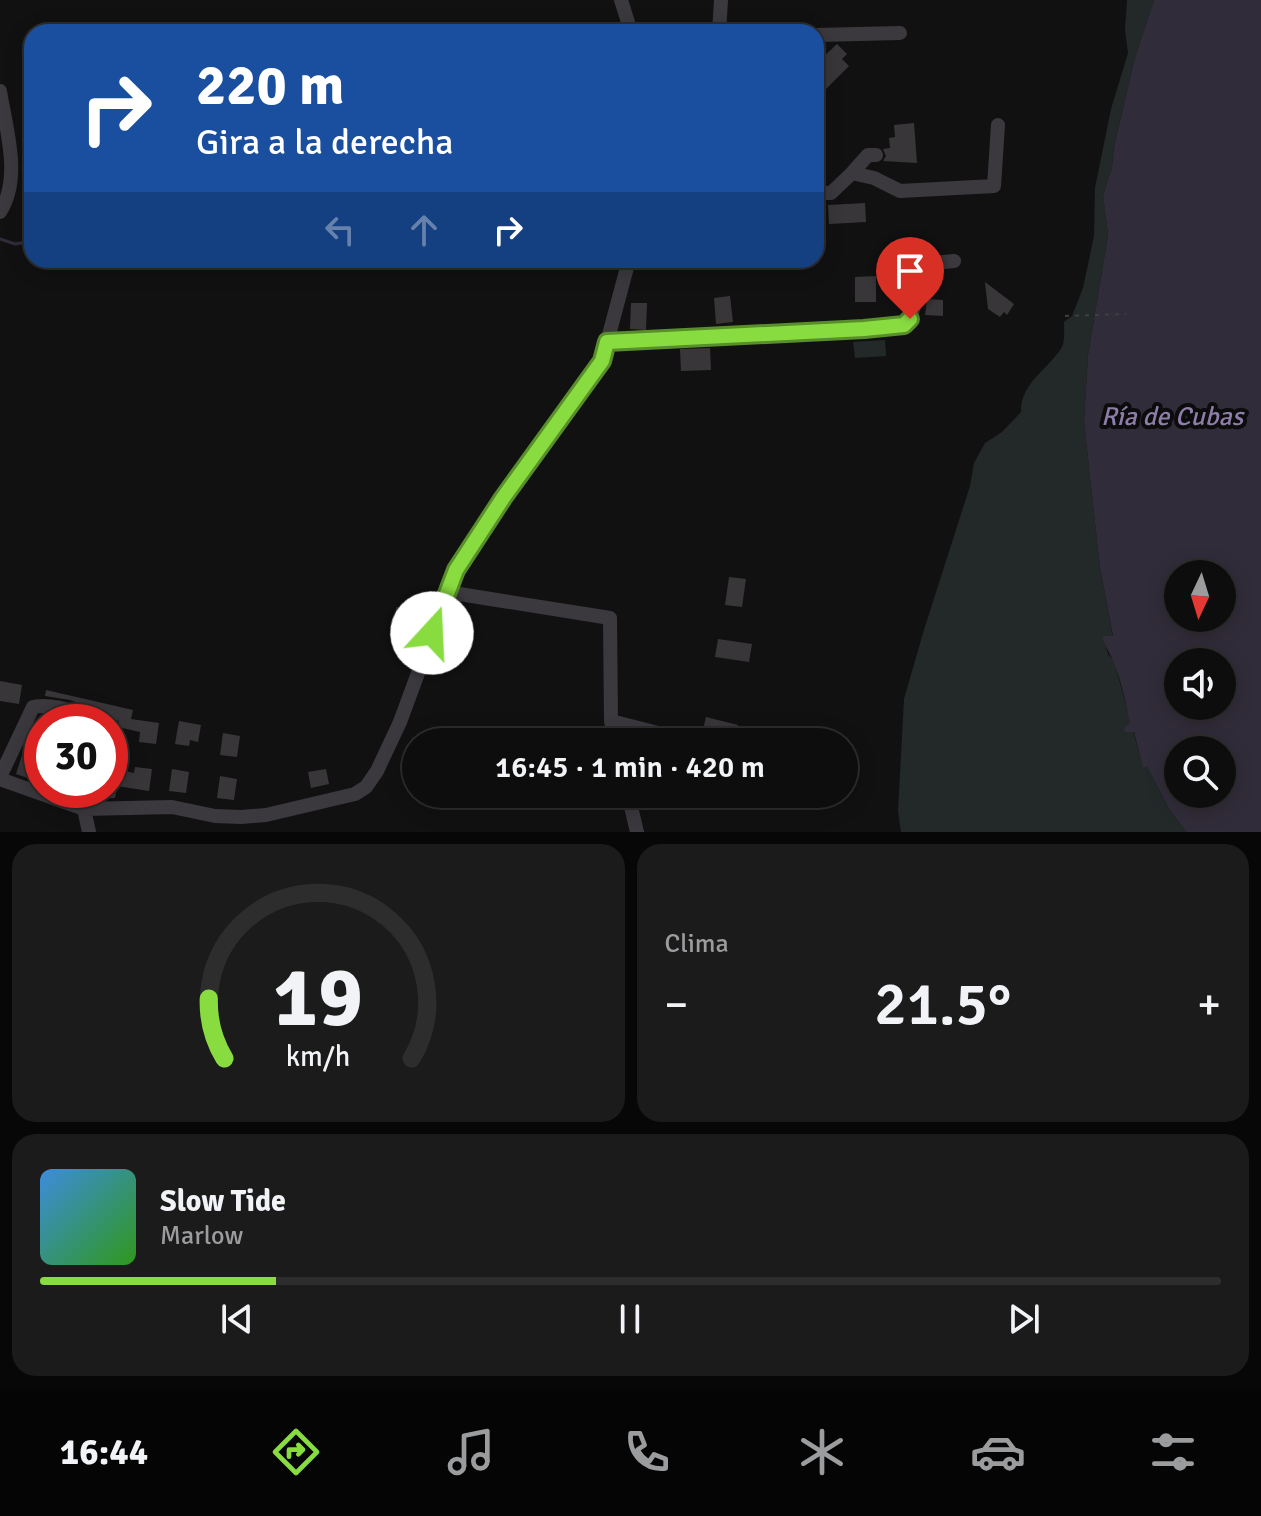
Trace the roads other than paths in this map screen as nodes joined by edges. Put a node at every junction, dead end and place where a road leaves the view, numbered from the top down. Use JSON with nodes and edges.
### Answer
{"nodes":[{"id":1,"x":621,"y":0,"type":"edge"},
{"id":2,"x":721,"y":0,"type":"edge"},
{"id":3,"x":628,"y":24,"type":"edge"},
{"id":4,"x":720,"y":24,"type":"edge"},
{"id":5,"x":900,"y":33,"type":"dead end"},
{"id":6,"x":824,"y":35,"type":"edge"},
{"id":7,"x":0,"y":91,"type":"edge"},
{"id":8,"x":998,"y":125,"type":"dead end"},
{"id":9,"x":876,"y":155,"type":"dead end"},
{"id":10,"x":852,"y":173,"type":"junction"},
{"id":11,"x":824,"y":193,"type":"edge"},
{"id":12,"x":0,"y":212,"type":"edge"},
{"id":13,"x":954,"y":261,"type":"dead end"},
{"id":14,"x":627,"y":268,"type":"edge"},
{"id":15,"x":607,"y":342,"type":"junction"},
{"id":16,"x":447,"y":592,"type":"junction"},
{"id":17,"x":611,"y":721,"type":"junction"},
{"id":18,"x":24,"y":726,"type":"edge"},
{"id":19,"x":612,"y":728,"type":"edge"},
{"id":20,"x":638,"y":728,"type":"edge"},
{"id":21,"x":0,"y":778,"type":"edge"},
{"id":22,"x":631,"y":808,"type":"edge"},
{"id":23,"x":84,"y":809,"type":"junction"},
{"id":24,"x":89,"y":832,"type":"edge"},
{"id":25,"x":637,"y":832,"type":"edge"}],
"edges":[{"from":1,"to":3,"type":"street"},
{"from":2,"to":4,"type":"street"},
{"from":5,"to":6,"type":"street"},
{"from":7,"to":12,"type":"street"},
{"from":8,"to":10,"type":"street"},
{"from":9,"to":10,"type":"street"},
{"from":10,"to":11,"type":"street"},
{"from":13,"to":15,"type":"street"},
{"from":14,"to":15,"type":"street"},
{"from":15,"to":16,"type":"street"},
{"from":16,"to":17,"type":"street"},
{"from":16,"to":23,"type":"street"},
{"from":17,"to":19,"type":"street"},
{"from":17,"to":20,"type":"street"},
{"from":18,"to":21,"type":"street"},
{"from":21,"to":23,"type":"street"},
{"from":22,"to":25,"type":"street"},
{"from":23,"to":24,"type":"street"}]}
